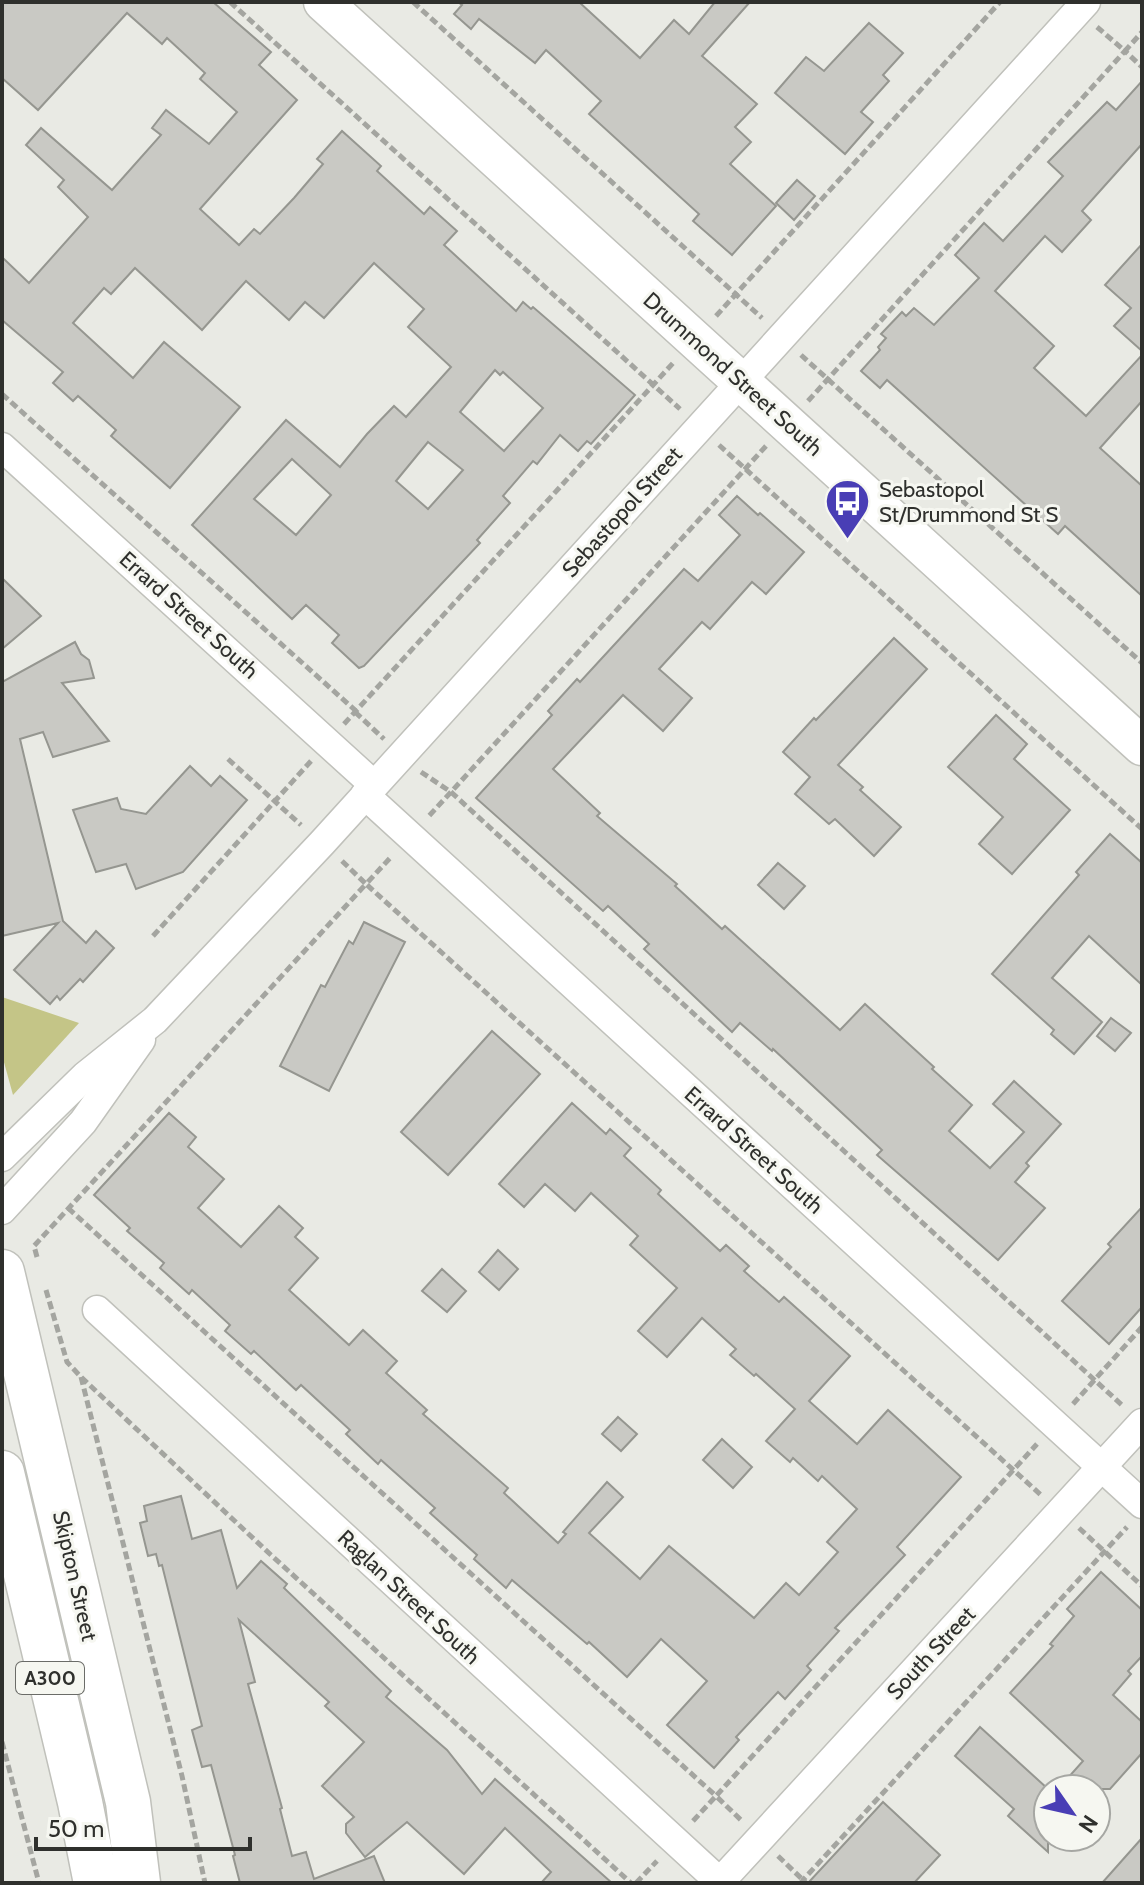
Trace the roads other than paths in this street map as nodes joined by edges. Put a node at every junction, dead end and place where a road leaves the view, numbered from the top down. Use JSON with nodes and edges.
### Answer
{"nodes":[{"id":1,"x":323,"y":2,"type":"edge"},
{"id":2,"x":1082,"y":6,"type":"edge"},
{"id":3,"x":741,"y":382,"type":"junction"},
{"id":4,"x":2,"y":447,"type":"edge"},
{"id":5,"x":1142,"y":746,"type":"edge"},
{"id":6,"x":370,"y":790,"type":"junction"},
{"id":7,"x":155,"y":1020,"type":"junction"},
{"id":8,"x":2,"y":1157,"type":"edge"},
{"id":9,"x":2,"y":1210,"type":"edge"},
{"id":10,"x":27,"y":1269,"type":"edge"},
{"id":11,"x":97,"y":1310,"type":"dead end"},
{"id":12,"x":1142,"y":1423,"type":"edge"},
{"id":13,"x":1101,"y":1467,"type":"junction"},
{"id":14,"x":2,"y":1473,"type":"edge"},
{"id":15,"x":1137,"y":1513,"type":"edge"},
{"id":16,"x":96,"y":1883,"type":"edge"},
{"id":17,"x":138,"y":1883,"type":"edge"},
{"id":18,"x":720,"y":1883,"type":"edge"}],
"edges":[{"from":1,"to":3,"type":"main road","name":"Drummond Street South"},
{"from":2,"to":3,"type":"street","name":"Sebastopol Street"},
{"from":3,"to":5,"type":"main road","name":"Drummond Street South"},
{"from":3,"to":6,"type":"street","name":"Sebastopol Street"},
{"from":4,"to":6,"type":"street","name":"Errard Street South"},
{"from":6,"to":7,"type":"street","name":"Sebastopol Street"},
{"from":6,"to":13,"type":"street","name":"Errard Street South"},
{"from":7,"to":8,"type":"street","name":"Sebastopol Street"},
{"from":7,"to":9,"type":"street","name":"Sebastopol Street"},
{"from":10,"to":17,"type":"highway","name":"Skipton Street","number":"A300"},
{"from":11,"to":18,"type":"street","name":"Raglan Street South"},
{"from":12,"to":13,"type":"street","name":"South Street"},
{"from":13,"to":15,"type":"street","name":"Errard Street South"},
{"from":13,"to":18,"type":"street","name":"South Street"},
{"from":14,"to":16,"type":"highway","number":"A300"}]}
